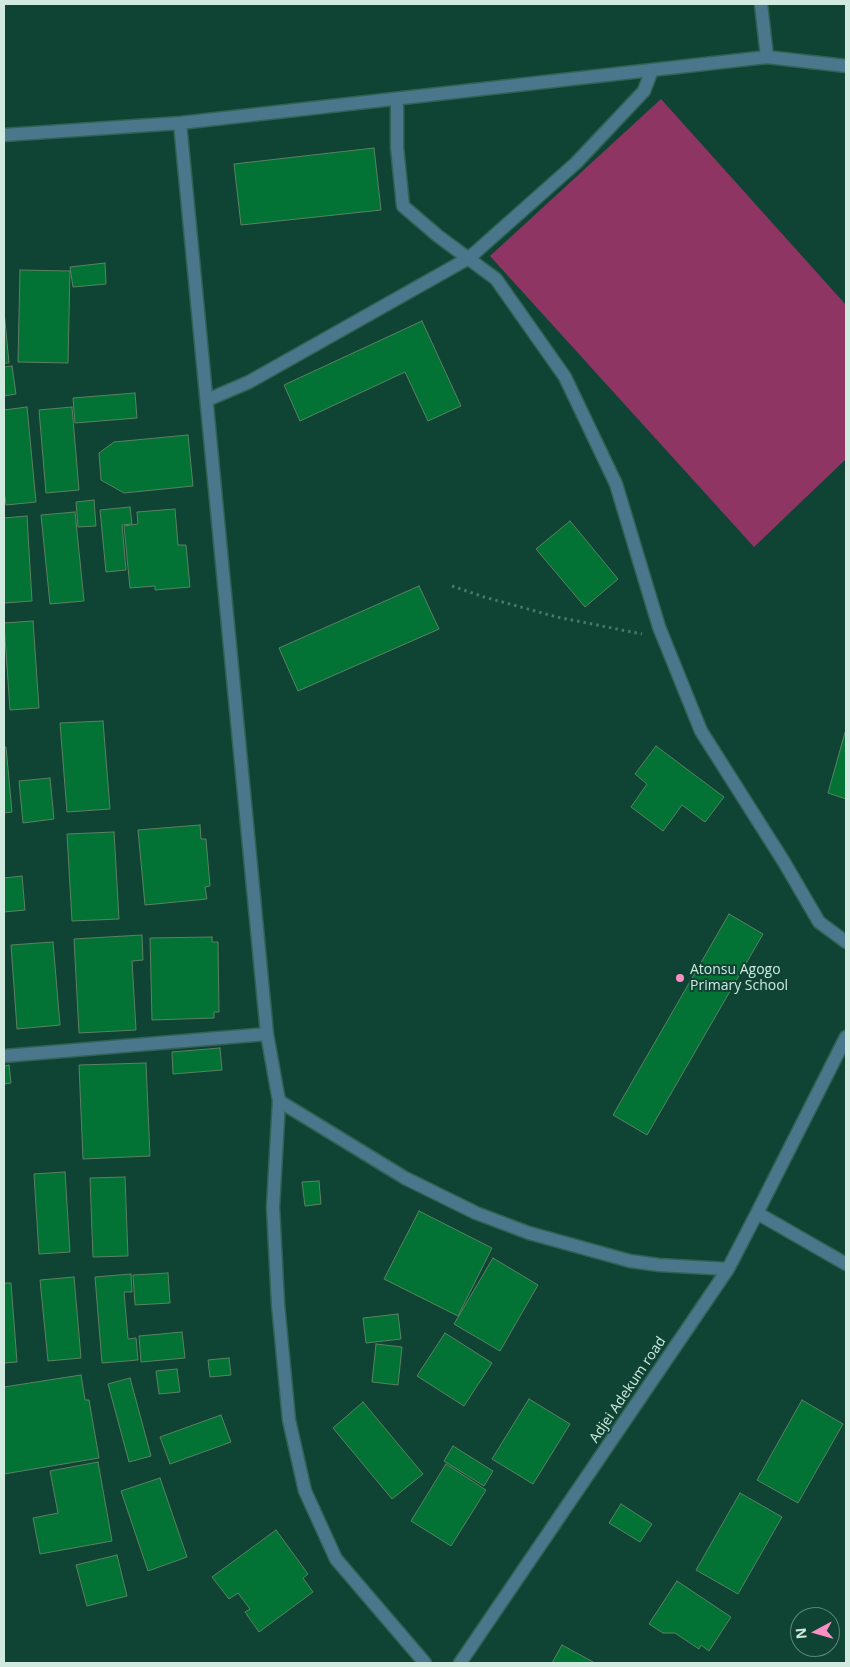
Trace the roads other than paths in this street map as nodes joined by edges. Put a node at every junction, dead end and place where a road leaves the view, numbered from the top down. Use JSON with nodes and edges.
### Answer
{"nodes":[{"id":1,"x":762,"y":4,"type":"edge"},
{"id":2,"x":767,"y":57,"type":"junction"},
{"id":3,"x":846,"y":66,"type":"edge"},
{"id":4,"x":652,"y":70,"type":"junction"},
{"id":5,"x":397,"y":100,"type":"junction"},
{"id":6,"x":180,"y":123,"type":"junction"},
{"id":7,"x":4,"y":135,"type":"edge"},
{"id":8,"x":469,"y":258,"type":"junction"},
{"id":9,"x":207,"y":400,"type":"junction"},
{"id":10,"x":846,"y":942,"type":"edge"},
{"id":11,"x":267,"y":1034,"type":"junction"},
{"id":12,"x":846,"y":1037,"type":"edge"},
{"id":13,"x":4,"y":1056,"type":"edge"},
{"id":14,"x":278,"y":1101,"type":"junction"},
{"id":15,"x":758,"y":1213,"type":"junction"},
{"id":16,"x":846,"y":1264,"type":"edge"},
{"id":17,"x":728,"y":1269,"type":"junction"},
{"id":18,"x":425,"y":1663,"type":"edge"},
{"id":19,"x":460,"y":1663,"type":"edge"}],
"edges":[{"from":1,"to":2,"type":"street"},
{"from":2,"to":3,"type":"street"},
{"from":2,"to":4,"type":"street"},
{"from":4,"to":5,"type":"street"},
{"from":4,"to":8,"type":"street"},
{"from":5,"to":6,"type":"street"},
{"from":5,"to":8,"type":"street"},
{"from":6,"to":7,"type":"street"},
{"from":6,"to":9,"type":"street"},
{"from":8,"to":9,"type":"street"},
{"from":8,"to":10,"type":"street"},
{"from":9,"to":11,"type":"street"},
{"from":11,"to":13,"type":"street"},
{"from":11,"to":14,"type":"street"},
{"from":12,"to":15,"type":"street","name":"Adjei Adekum road"},
{"from":14,"to":17,"type":"street"},
{"from":14,"to":18,"type":"street"},
{"from":15,"to":16,"type":"street"},
{"from":15,"to":17,"type":"street","name":"Adjei Adekum road"},
{"from":17,"to":19,"type":"street","name":"Adjei Adekum road"}]}
